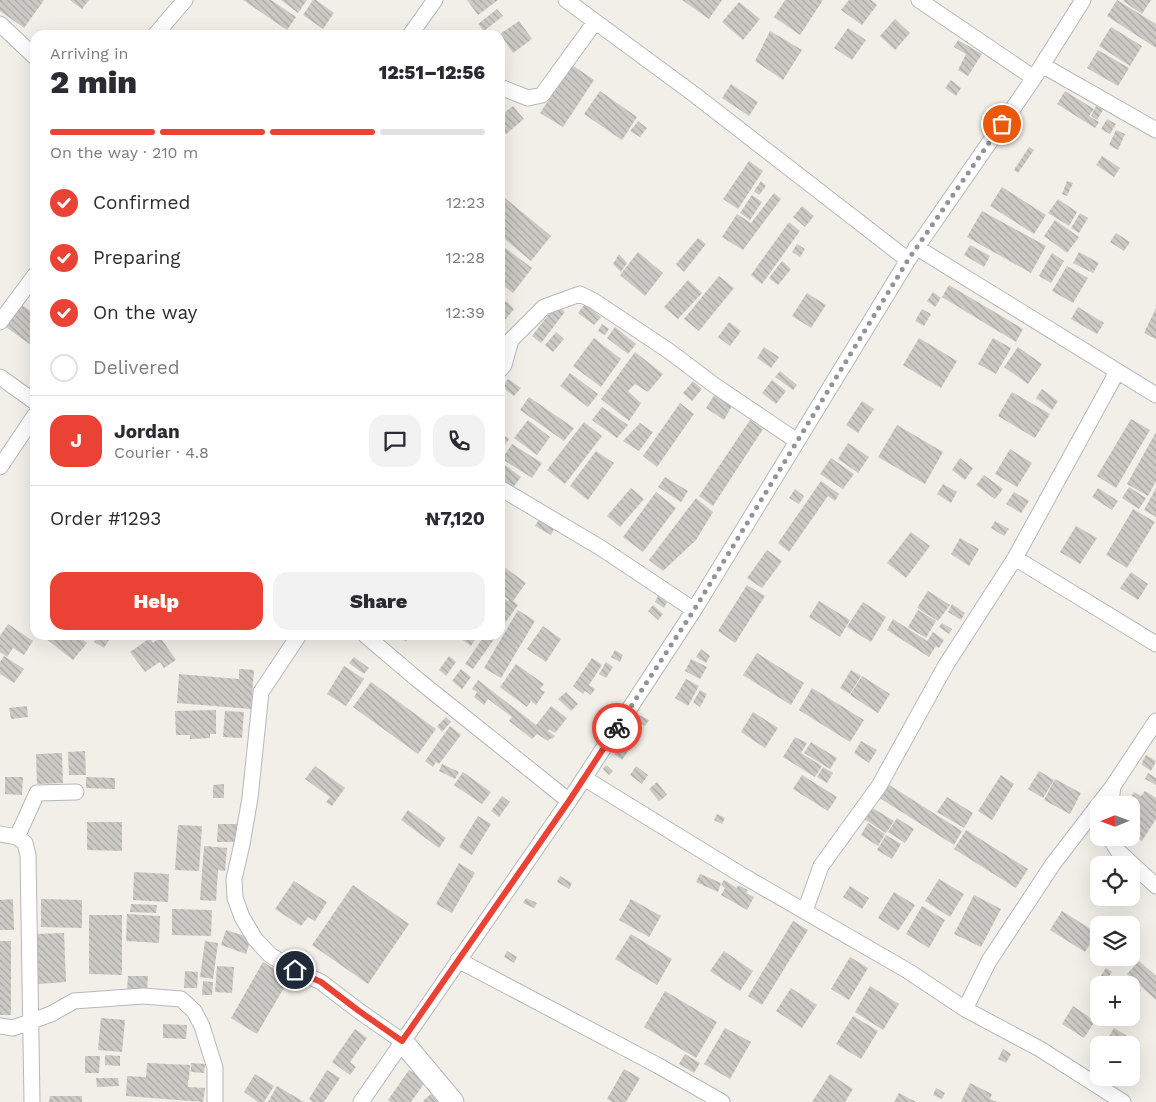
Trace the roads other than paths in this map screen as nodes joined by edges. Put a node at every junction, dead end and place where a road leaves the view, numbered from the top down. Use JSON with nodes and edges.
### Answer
{"nodes":[{"id":1,"x":185,"y":0,"type":"edge"},
{"id":2,"x":435,"y":0,"type":"edge"},
{"id":3,"x":566,"y":0,"type":"edge"},
{"id":4,"x":919,"y":0,"type":"edge"},
{"id":5,"x":1083,"y":0,"type":"edge"},
{"id":6,"x":595,"y":22,"type":"junction"},
{"id":7,"x":0,"y":24,"type":"edge"},
{"id":8,"x":158,"y":30,"type":"edge"},
{"id":9,"x":414,"y":30,"type":"edge"},
{"id":10,"x":30,"y":52,"type":"edge"},
{"id":11,"x":1042,"y":65,"type":"junction"},
{"id":12,"x":1034,"y":78,"type":"junction"},
{"id":13,"x":505,"y":89,"type":"edge"},
{"id":14,"x":1156,"y":130,"type":"edge"},
{"id":15,"x":916,"y":247,"type":"junction"},
{"id":16,"x":908,"y":260,"type":"junction"},
{"id":17,"x":30,"y":281,"type":"edge"},
{"id":18,"x":0,"y":322,"type":"edge"},
{"id":19,"x":505,"y":362,"type":"edge"},
{"id":20,"x":1117,"y":372,"type":"junction"},
{"id":21,"x":0,"y":377,"type":"edge"},
{"id":22,"x":1156,"y":394,"type":"edge"},
{"id":23,"x":30,"y":398,"type":"edge"},
{"id":24,"x":30,"y":422,"type":"edge"},
{"id":25,"x":797,"y":441,"type":"junction"},
{"id":26,"x":0,"y":467,"type":"edge"},
{"id":27,"x":505,"y":491,"type":"edge"},
{"id":28,"x":1015,"y":558,"type":"junction"},
{"id":29,"x":694,"y":610,"type":"junction"},
{"id":30,"x":296,"y":640,"type":"edge"},
{"id":31,"x":371,"y":640,"type":"edge"},
{"id":32,"x":1156,"y":644,"type":"edge"},
{"id":33,"x":1156,"y":722,"type":"edge"},
{"id":34,"x":584,"y":778,"type":"junction"},
{"id":35,"x":1114,"y":786,"type":"junction"},
{"id":36,"x":76,"y":792,"type":"dead end"},
{"id":37,"x":1112,"y":796,"type":"edge"},
{"id":38,"x":569,"y":801,"type":"junction"},
{"id":39,"x":0,"y":834,"type":"edge"},
{"id":40,"x":17,"y":837,"type":"junction"},
{"id":41,"x":1115,"y":846,"type":"edge"},
{"id":42,"x":1156,"y":886,"type":"edge"},
{"id":43,"x":805,"y":910,"type":"junction"},
{"id":44,"x":458,"y":960,"type":"junction"},
{"id":45,"x":965,"y":1009,"type":"junction"},
{"id":46,"x":30,"y":1022,"type":"junction"},
{"id":47,"x":0,"y":1026,"type":"edge"},
{"id":48,"x":402,"y":1041,"type":"junction"},
{"id":49,"x":32,"y":1102,"type":"edge"},
{"id":50,"x":215,"y":1102,"type":"edge"},
{"id":51,"x":361,"y":1102,"type":"edge"},
{"id":52,"x":454,"y":1102,"type":"edge"},
{"id":53,"x":722,"y":1102,"type":"edge"},
{"id":54,"x":1123,"y":1102,"type":"edge"}],
"edges":[{"from":1,"to":8,"type":"street"},
{"from":2,"to":9,"type":"street"},
{"from":3,"to":6,"type":"street"},
{"from":4,"to":12,"type":"street"},
{"from":5,"to":11,"type":"street"},
{"from":6,"to":13,"type":"street"},
{"from":6,"to":16,"type":"street"},
{"from":7,"to":10,"type":"street"},
{"from":11,"to":12,"type":"street"},
{"from":11,"to":14,"type":"street"},
{"from":12,"to":15,"type":"street"},
{"from":15,"to":16,"type":"street"},
{"from":15,"to":20,"type":"street"},
{"from":16,"to":25,"type":"street"},
{"from":17,"to":18,"type":"street"},
{"from":19,"to":25,"type":"street"},
{"from":20,"to":22,"type":"street"},
{"from":20,"to":28,"type":"street"},
{"from":21,"to":23,"type":"street"},
{"from":24,"to":26,"type":"street"},
{"from":25,"to":29,"type":"street"},
{"from":27,"to":29,"type":"street"},
{"from":28,"to":32,"type":"street"},
{"from":28,"to":43,"type":"street"},
{"from":29,"to":34,"type":"street"},
{"from":30,"to":48,"type":"street"},
{"from":31,"to":38,"type":"street"},
{"from":33,"to":35,"type":"street"},
{"from":34,"to":38,"type":"street"},
{"from":34,"to":43,"type":"street"},
{"from":35,"to":37,"type":"street"},
{"from":35,"to":45,"type":"street"},
{"from":36,"to":40,"type":"street"},
{"from":38,"to":44,"type":"street"},
{"from":39,"to":40,"type":"street"},
{"from":40,"to":46,"type":"street"},
{"from":41,"to":42,"type":"street"},
{"from":43,"to":45,"type":"street"},
{"from":44,"to":48,"type":"street"},
{"from":44,"to":53,"type":"street"},
{"from":45,"to":54,"type":"street"},
{"from":46,"to":47,"type":"street"},
{"from":46,"to":49,"type":"street"},
{"from":46,"to":50,"type":"street"},
{"from":48,"to":51,"type":"street"},
{"from":48,"to":52,"type":"street"}]}
